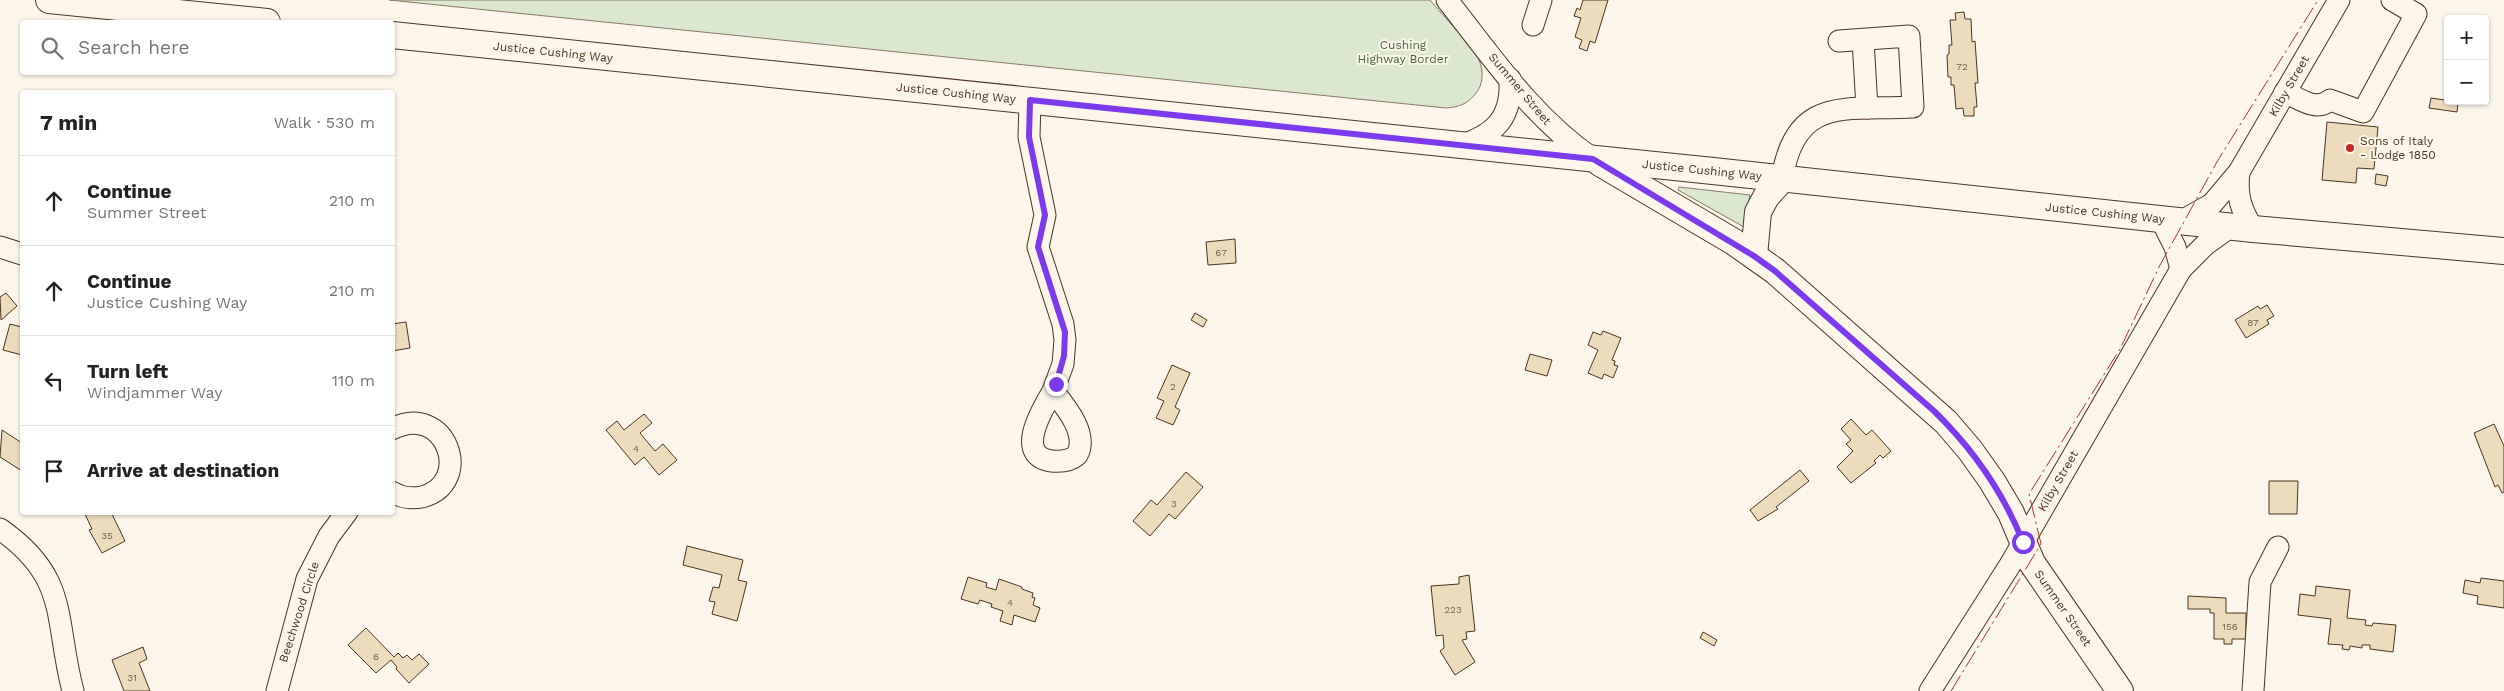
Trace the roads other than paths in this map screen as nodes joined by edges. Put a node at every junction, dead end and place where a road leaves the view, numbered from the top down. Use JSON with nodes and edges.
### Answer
{"nodes":[{"id":1,"x":49,"y":0,"type":"edge"},
{"id":2,"x":1447,"y":0,"type":"edge"},
{"id":3,"x":1541,"y":0,"type":"edge"},
{"id":4,"x":2339,"y":0,"type":"edge"},
{"id":5,"x":2392,"y":0,"type":"edge"},
{"id":6,"x":247,"y":20,"type":"edge"},
{"id":7,"x":1533,"y":26,"type":"dead end"},
{"id":8,"x":395,"y":35,"type":"edge"},
{"id":9,"x":1863,"y":40,"type":"junction"},
{"id":10,"x":1839,"y":41,"type":"dead end"},
{"id":11,"x":1510,"y":79,"type":"junction"},
{"id":12,"x":2285,"y":92,"type":"junction"},
{"id":13,"x":1030,"y":100,"type":"junction"},
{"id":14,"x":1867,"y":108,"type":"junction"},
{"id":15,"x":1463,"y":145,"type":"junction"},
{"id":16,"x":1593,"y":159,"type":"junction"},
{"id":17,"x":2239,"y":172,"type":"junction"},
{"id":18,"x":1782,"y":179,"type":"junction"},
{"id":19,"x":2171,"y":220,"type":"junction"},
{"id":20,"x":2242,"y":228,"type":"junction"},
{"id":21,"x":0,"y":247,"type":"edge"},
{"id":22,"x":2504,"y":251,"type":"edge"},
{"id":23,"x":20,"y":253,"type":"edge"},
{"id":24,"x":1754,"y":256,"type":"junction"},
{"id":25,"x":2181,"y":269,"type":"junction"},
{"id":26,"x":1053,"y":391,"type":"dead end"},
{"id":27,"x":395,"y":428,"type":"edge"},
{"id":28,"x":395,"y":493,"type":"edge"},
{"id":29,"x":345,"y":515,"type":"edge"},
{"id":30,"x":0,"y":529,"type":"edge"},
{"id":31,"x":2023,"y":542,"type":"junction"},
{"id":32,"x":2278,"y":547,"type":"dead end"},
{"id":33,"x":73,"y":691,"type":"edge"},
{"id":34,"x":276,"y":691,"type":"edge"},
{"id":35,"x":1930,"y":691,"type":"edge"},
{"id":36,"x":2120,"y":691,"type":"edge"},
{"id":37,"x":2252,"y":691,"type":"edge"}],
"edges":[{"from":1,"to":6,"type":"main road"},
{"from":2,"to":11,"type":"street","name":"Summer Street"},
{"from":3,"to":7,"type":"street"},
{"from":4,"to":12,"type":"street","name":"Kilby Street"},
{"from":5,"to":12,"type":"street"},
{"from":8,"to":13,"type":"main road","name":"Justice Cushing Way"},
{"from":9,"to":10,"type":"street"},
{"from":9,"to":14,"type":"street"},
{"from":9,"to":14,"type":"street"},
{"from":11,"to":15,"type":"street"},
{"from":11,"to":16,"type":"street","name":"Summer Street"},
{"from":12,"to":17,"type":"street","name":"Kilby Street"},
{"from":13,"to":15,"type":"main road","name":"Justice Cushing Way"},
{"from":13,"to":26,"type":"street"},
{"from":14,"to":18,"type":"street"},
{"from":15,"to":16,"type":"main road","name":"Justice Cushing Way"},
{"from":16,"to":18,"type":"main road","name":"Justice Cushing Way"},
{"from":16,"to":24,"type":"main road","name":"Summer Street"},
{"from":17,"to":19,"type":"street","name":"Kilby Street"},
{"from":17,"to":20,"type":"street","name":"Kilby Street"},
{"from":18,"to":19,"type":"main road","name":"Justice Cushing Way"},
{"from":18,"to":24,"type":"main road"},
{"from":19,"to":20,"type":"main road","name":"Justice Cushing Way"},
{"from":19,"to":25,"type":"street"},
{"from":20,"to":22,"type":"main road","name":"Justice Cushing Way"},
{"from":20,"to":25,"type":"street","name":"Kilby Street"},
{"from":21,"to":23,"type":"street"},
{"from":24,"to":31,"type":"main road","name":"Summer Street"},
{"from":25,"to":31,"type":"street","name":"Kilby Street"},
{"from":27,"to":28,"type":"street"},
{"from":29,"to":34,"type":"street","name":"Beechwood Circle"},
{"from":30,"to":33,"type":"street"},
{"from":31,"to":35,"type":"street","name":"Kilby Street"},
{"from":31,"to":36,"type":"main road","name":"Summer Street"},
{"from":32,"to":37,"type":"street"}]}
